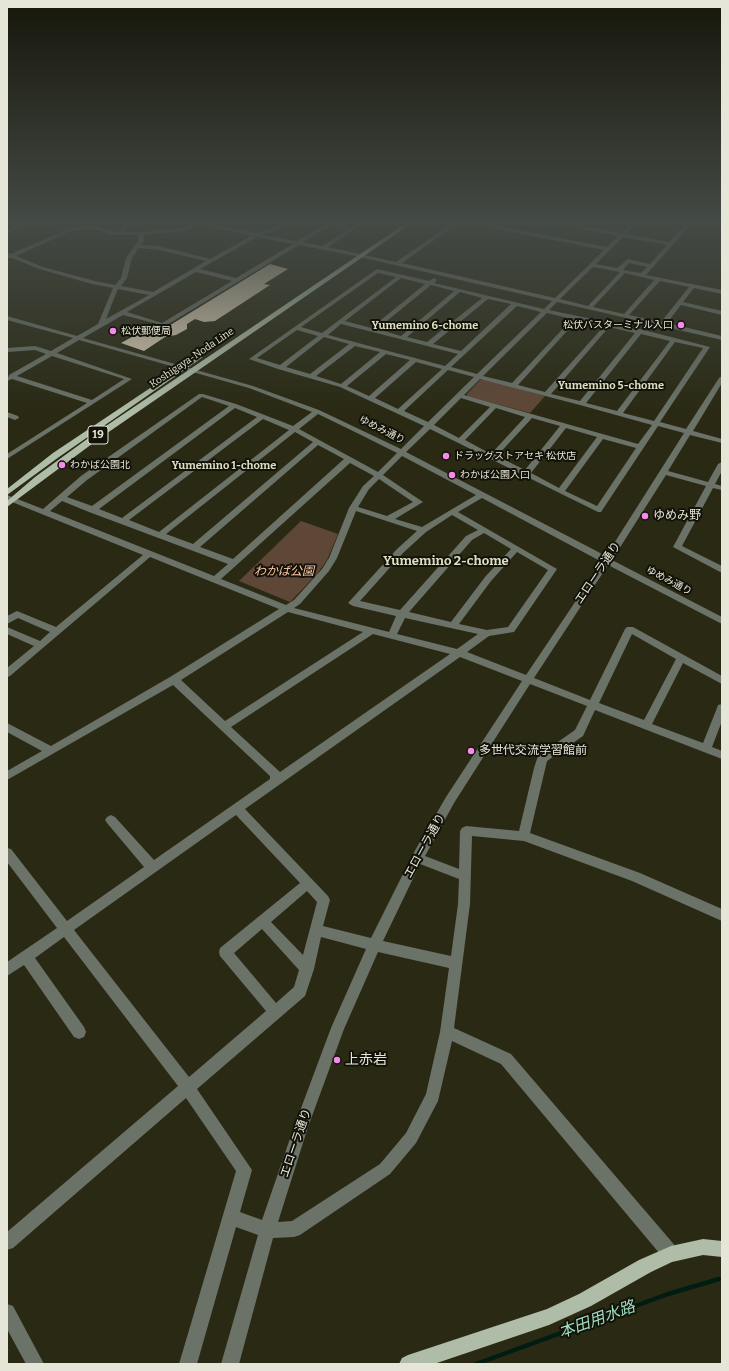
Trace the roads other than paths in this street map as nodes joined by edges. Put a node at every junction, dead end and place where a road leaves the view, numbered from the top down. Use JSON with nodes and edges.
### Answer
{"nodes":[{"id":1,"x":105,"y":285,"type":"edge"},
{"id":2,"x":170,"y":285,"type":"edge"},
{"id":3,"x":230,"y":285,"type":"edge"},
{"id":4,"x":309,"y":285,"type":"edge"},
{"id":5,"x":318,"y":285,"type":"edge"},
{"id":6,"x":357,"y":285,"type":"edge"},
{"id":7,"x":389,"y":285,"type":"edge"},
{"id":8,"x":429,"y":285,"type":"edge"},
{"id":9,"x":439,"y":285,"type":"edge"},
{"id":10,"x":494,"y":285,"type":"edge"},
{"id":11,"x":572,"y":285,"type":"edge"},
{"id":12,"x":609,"y":285,"type":"edge"},
{"id":13,"x":653,"y":285,"type":"edge"},
{"id":14,"x":688,"y":285,"type":"edge"},
{"id":15,"x":693,"y":286,"type":"junction"},
{"id":16,"x":117,"y":287,"type":"junction"},
{"id":17,"x":459,"y":290,"type":"junction"},
{"id":18,"x":722,"y":292,"type":"edge"},
{"id":19,"x":154,"y":294,"type":"junction"},
{"id":20,"x":488,"y":296,"type":"junction"},
{"id":21,"x":557,"y":300,"type":"junction"},
{"id":22,"x":516,"y":303,"type":"junction"},
{"id":23,"x":679,"y":304,"type":"junction"},
{"id":24,"x":590,"y":307,"type":"junction"},
{"id":25,"x":546,"y":310,"type":"junction"},
{"id":26,"x":121,"y":312,"type":"junction"},
{"id":27,"x":722,"y":313,"type":"edge"},
{"id":28,"x":626,"y":315,"type":"junction"},
{"id":29,"x":7,"y":318,"type":"edge"},
{"id":30,"x":576,"y":318,"type":"junction"},
{"id":31,"x":340,"y":322,"type":"junction"},
{"id":32,"x":101,"y":324,"type":"junction"},
{"id":33,"x":609,"y":324,"type":"junction"},
{"id":34,"x":663,"y":324,"type":"junction"},
{"id":35,"x":296,"y":328,"type":"junction"},
{"id":36,"x":372,"y":330,"type":"junction"},
{"id":37,"x":640,"y":332,"type":"junction"},
{"id":38,"x":323,"y":335,"type":"junction"},
{"id":39,"x":76,"y":338,"type":"junction"},
{"id":40,"x":402,"y":338,"type":"junction"},
{"id":41,"x":722,"y":338,"type":"edge"},
{"id":42,"x":674,"y":339,"type":"junction"},
{"id":43,"x":354,"y":343,"type":"junction"},
{"id":44,"x":429,"y":344,"type":"junction"},
{"id":45,"x":7,"y":350,"type":"edge"},
{"id":46,"x":385,"y":351,"type":"junction"},
{"id":47,"x":51,"y":352,"type":"junction"},
{"id":48,"x":462,"y":353,"type":"junction"},
{"id":49,"x":415,"y":359,"type":"junction"},
{"id":50,"x":447,"y":367,"type":"junction"},
{"id":51,"x":184,"y":368,"type":"junction"},
{"id":52,"x":280,"y":368,"type":"junction"},
{"id":53,"x":193,"y":370,"type":"junction"},
{"id":54,"x":480,"y":376,"type":"junction"},
{"id":55,"x":9,"y":377,"type":"edge"},
{"id":56,"x":310,"y":377,"type":"junction"},
{"id":57,"x":722,"y":378,"type":"edge"},
{"id":58,"x":514,"y":385,"type":"junction"},
{"id":59,"x":342,"y":386,"type":"junction"},
{"id":60,"x":547,"y":394,"type":"junction"},
{"id":61,"x":460,"y":396,"type":"junction"},
{"id":62,"x":370,"y":399,"type":"junction"},
{"id":63,"x":92,"y":402,"type":"junction"},
{"id":64,"x":582,"y":404,"type":"junction"},
{"id":65,"x":234,"y":405,"type":"junction"},
{"id":66,"x":494,"y":406,"type":"junction"},
{"id":67,"x":317,"y":411,"type":"junction"},
{"id":68,"x":399,"y":412,"type":"junction"},
{"id":69,"x":619,"y":413,"type":"junction"},
{"id":70,"x":7,"y":414,"type":"edge"},
{"id":71,"x":263,"y":416,"type":"junction"},
{"id":72,"x":530,"y":416,"type":"junction"},
{"id":73,"x":15,"y":418,"type":"dead end"},
{"id":74,"x":656,"y":423,"type":"junction"},
{"id":75,"x":430,"y":426,"type":"junction"},
{"id":76,"x":565,"y":426,"type":"junction"},
{"id":77,"x":294,"y":430,"type":"junction"},
{"id":78,"x":689,"y":432,"type":"junction"},
{"id":79,"x":602,"y":436,"type":"junction"},
{"id":80,"x":460,"y":441,"type":"junction"},
{"id":81,"x":722,"y":441,"type":"edge"},
{"id":82,"x":318,"y":442,"type":"junction"},
{"id":83,"x":641,"y":447,"type":"junction"},
{"id":84,"x":402,"y":453,"type":"junction"},
{"id":85,"x":7,"y":457,"type":"edge"},
{"id":86,"x":492,"y":457,"type":"junction"},
{"id":87,"x":348,"y":459,"type":"junction"},
{"id":88,"x":722,"y":464,"type":"edge"},
{"id":89,"x":664,"y":472,"type":"junction"},
{"id":90,"x":526,"y":474,"type":"junction"},
{"id":91,"x":378,"y":475,"type":"junction"},
{"id":92,"x":710,"y":485,"type":"junction"},
{"id":93,"x":722,"y":488,"type":"edge"},
{"id":94,"x":561,"y":492,"type":"junction"},
{"id":95,"x":482,"y":495,"type":"junction"},
{"id":96,"x":8,"y":498,"type":"edge"},
{"id":97,"x":62,"y":498,"type":"junction"},
{"id":98,"x":353,"y":508,"type":"junction"},
{"id":99,"x":92,"y":510,"type":"junction"},
{"id":100,"x":44,"y":512,"type":"junction"},
{"id":101,"x":452,"y":512,"type":"junction"},
{"id":102,"x":388,"y":519,"type":"junction"},
{"id":103,"x":123,"y":521,"type":"junction"},
{"id":104,"x":423,"y":530,"type":"junction"},
{"id":105,"x":484,"y":530,"type":"junction"},
{"id":106,"x":160,"y":535,"type":"junction"},
{"id":107,"x":194,"y":548,"type":"junction"},
{"id":108,"x":516,"y":548,"type":"junction"},
{"id":109,"x":149,"y":554,"type":"junction"},
{"id":110,"x":606,"y":560,"type":"junction"},
{"id":111,"x":234,"y":564,"type":"junction"},
{"id":112,"x":722,"y":570,"type":"edge"},
{"id":113,"x":215,"y":580,"type":"junction"},
{"id":114,"x":287,"y":609,"type":"junction"},
{"id":115,"x":402,"y":614,"type":"junction"},
{"id":116,"x":7,"y":621,"type":"edge"},
{"id":117,"x":722,"y":621,"type":"edge"},
{"id":118,"x":453,"y":625,"type":"junction"},
{"id":119,"x":7,"y":630,"type":"edge"},
{"id":120,"x":57,"y":631,"type":"junction"},
{"id":121,"x":371,"y":631,"type":"junction"},
{"id":122,"x":487,"y":633,"type":"junction"},
{"id":123,"x":391,"y":636,"type":"junction"},
{"id":124,"x":41,"y":645,"type":"junction"},
{"id":125,"x":460,"y":653,"type":"junction"},
{"id":126,"x":681,"y":658,"type":"junction"},
{"id":127,"x":7,"y":660,"type":"edge"},
{"id":128,"x":17,"y":665,"type":"junction"},
{"id":129,"x":7,"y":673,"type":"edge"},
{"id":130,"x":528,"y":679,"type":"junction"},
{"id":131,"x":174,"y":680,"type":"junction"},
{"id":132,"x":722,"y":680,"type":"edge"},
{"id":133,"x":593,"y":704,"type":"junction"},
{"id":134,"x":722,"y":708,"type":"edge"},
{"id":135,"x":646,"y":726,"type":"junction"},
{"id":136,"x":7,"y":727,"type":"edge"},
{"id":137,"x":223,"y":727,"type":"junction"},
{"id":138,"x":706,"y":749,"type":"junction"},
{"id":139,"x":51,"y":751,"type":"junction"},
{"id":140,"x":722,"y":755,"type":"edge"},
{"id":141,"x":7,"y":776,"type":"edge"},
{"id":142,"x":275,"y":782,"type":"junction"},
{"id":143,"x":237,"y":809,"type":"junction"},
{"id":144,"x":111,"y":820,"type":"dead end"},
{"id":145,"x":524,"y":836,"type":"junction"},
{"id":146,"x":7,"y":853,"type":"edge"},
{"id":147,"x":417,"y":858,"type":"junction"},
{"id":148,"x":153,"y":868,"type":"junction"},
{"id":149,"x":464,"y":876,"type":"junction"},
{"id":150,"x":308,"y":883,"type":"junction"},
{"id":151,"x":722,"y":915,"type":"edge"},
{"id":152,"x":262,"y":921,"type":"junction"},
{"id":153,"x":66,"y":929,"type":"junction"},
{"id":154,"x":317,"y":930,"type":"junction"},
{"id":155,"x":374,"y":945,"type":"junction"},
{"id":156,"x":26,"y":957,"type":"junction"},
{"id":157,"x":456,"y":962,"type":"junction"},
{"id":158,"x":307,"y":969,"type":"junction"},
{"id":159,"x":7,"y":970,"type":"edge"},
{"id":160,"x":276,"y":1013,"type":"junction"},
{"id":161,"x":79,"y":1032,"type":"dead end"},
{"id":162,"x":447,"y":1032,"type":"junction"},
{"id":163,"x":188,"y":1088,"type":"junction"},
{"id":164,"x":230,"y":1217,"type":"junction"},
{"id":165,"x":267,"y":1230,"type":"junction"},
{"id":166,"x":7,"y":1242,"type":"edge"},
{"id":167,"x":722,"y":1249,"type":"edge"},
{"id":168,"x":671,"y":1254,"type":"junction"},
{"id":169,"x":7,"y":1312,"type":"edge"},
{"id":170,"x":35,"y":1364,"type":"edge"},
{"id":171,"x":188,"y":1364,"type":"edge"},
{"id":172,"x":230,"y":1364,"type":"edge"},
{"id":173,"x":408,"y":1364,"type":"edge"}],
"edges":[{"from":1,"to":16,"type":"street"},
{"from":2,"to":19,"type":"street"},
{"from":3,"to":26,"type":"street"},
{"from":4,"to":51,"type":"main road","name":"Koshigaya-Noda Line","number":"19"},
{"from":5,"to":53,"type":"main road","name":"Koshigaya-Noda Line","number":"19"},
{"from":6,"to":35,"type":"street"},
{"from":7,"to":31,"type":"street"},
{"from":8,"to":36,"type":"street"},
{"from":9,"to":17,"type":"street"},
{"from":10,"to":21,"type":"street"},
{"from":11,"to":21,"type":"street"},
{"from":12,"to":24,"type":"street"},
{"from":13,"to":28,"type":"street"},
{"from":14,"to":15,"type":"street"},
{"from":15,"to":18,"type":"street"},
{"from":15,"to":23,"type":"street"},
{"from":16,"to":19,"type":"street"},
{"from":16,"to":32,"type":"street"},
{"from":17,"to":20,"type":"street"},
{"from":17,"to":40,"type":"street"},
{"from":19,"to":26,"type":"street"},
{"from":20,"to":22,"type":"street"},
{"from":20,"to":44,"type":"street"},
{"from":21,"to":24,"type":"street"},
{"from":21,"to":25,"type":"street"},
{"from":22,"to":25,"type":"street"},
{"from":22,"to":48,"type":"street"},
{"from":23,"to":27,"type":"street"},
{"from":23,"to":34,"type":"street"},
{"from":24,"to":28,"type":"street"},
{"from":25,"to":30,"type":"street"},
{"from":25,"to":54,"type":"street"},
{"from":26,"to":32,"type":"street"},
{"from":28,"to":34,"type":"street"},
{"from":29,"to":39,"type":"street","name":"ゆめみ通り"},
{"from":30,"to":33,"type":"street"},
{"from":30,"to":58,"type":"street"},
{"from":31,"to":36,"type":"street"},
{"from":31,"to":38,"type":"street"},
{"from":32,"to":39,"type":"street"},
{"from":33,"to":37,"type":"street"},
{"from":33,"to":60,"type":"street"},
{"from":34,"to":41,"type":"street"},
{"from":35,"to":38,"type":"street"},
{"from":35,"to":52,"type":"street"},
{"from":36,"to":40,"type":"street"},
{"from":37,"to":42,"type":"street"},
{"from":37,"to":64,"type":"street"},
{"from":38,"to":43,"type":"street"},
{"from":38,"to":52,"type":"street"},
{"from":39,"to":47,"type":"street"},
{"from":39,"to":51,"type":"street","name":"ゆめみ通り"},
{"from":40,"to":44,"type":"street"},
{"from":42,"to":69,"type":"street"},
{"from":42,"to":74,"type":"street"},
{"from":43,"to":46,"type":"street"},
{"from":43,"to":56,"type":"street"},
{"from":44,"to":48,"type":"street"},
{"from":45,"to":47,"type":"street"},
{"from":46,"to":49,"type":"street"},
{"from":46,"to":59,"type":"street"},
{"from":47,"to":55,"type":"street"},
{"from":47,"to":63,"type":"street"},
{"from":48,"to":50,"type":"street"},
{"from":49,"to":50,"type":"street"},
{"from":49,"to":62,"type":"street"},
{"from":50,"to":54,"type":"street"},
{"from":50,"to":68,"type":"street"},
{"from":51,"to":53,"type":"street","name":"ゆめみ通り"},
{"from":51,"to":96,"type":"main road","name":"Koshigaya-Noda Line","number":"19"},
{"from":52,"to":56,"type":"street"},
{"from":53,"to":67,"type":"street","name":"ゆめみ通り"},
{"from":53,"to":96,"type":"main road","name":"Koshigaya-Noda Line","number":"19"},
{"from":54,"to":58,"type":"street"},
{"from":54,"to":61,"type":"street"},
{"from":55,"to":63,"type":"street"},
{"from":56,"to":59,"type":"street"},
{"from":57,"to":78,"type":"street","name":"エローラ通り"},
{"from":58,"to":60,"type":"street"},
{"from":59,"to":62,"type":"street"},
{"from":60,"to":64,"type":"street"},
{"from":61,"to":66,"type":"street"},
{"from":61,"to":75,"type":"street"},
{"from":62,"to":68,"type":"street"},
{"from":63,"to":85,"type":"street"},
{"from":64,"to":69,"type":"street"},
{"from":65,"to":71,"type":"street"},
{"from":65,"to":97,"type":"street"},
{"from":65,"to":99,"type":"street"},
{"from":66,"to":72,"type":"street"},
{"from":66,"to":80,"type":"street"},
{"from":67,"to":77,"type":"street"},
{"from":67,"to":84,"type":"street","name":"ゆめみ通り"},
{"from":68,"to":75,"type":"street"},
{"from":69,"to":74,"type":"street"},
{"from":70,"to":73,"type":"street"},
{"from":71,"to":77,"type":"street"},
{"from":71,"to":103,"type":"street"},
{"from":72,"to":76,"type":"street"},
{"from":72,"to":86,"type":"street"},
{"from":74,"to":78,"type":"street"},
{"from":74,"to":83,"type":"street"},
{"from":75,"to":80,"type":"street"},
{"from":75,"to":84,"type":"street"},
{"from":76,"to":79,"type":"street"},
{"from":76,"to":90,"type":"street"},
{"from":77,"to":82,"type":"street"},
{"from":77,"to":106,"type":"street"},
{"from":78,"to":81,"type":"street"},
{"from":78,"to":89,"type":"street","name":"エローラ通り"},
{"from":79,"to":83,"type":"street"},
{"from":79,"to":94,"type":"street"},
{"from":80,"to":86,"type":"street"},
{"from":82,"to":87,"type":"street"},
{"from":82,"to":107,"type":"street"},
{"from":83,"to":94,"type":"street"},
{"from":84,"to":91,"type":"street"},
{"from":84,"to":95,"type":"street","name":"ゆめみ通り"},
{"from":86,"to":90,"type":"street"},
{"from":87,"to":91,"type":"street"},
{"from":87,"to":111,"type":"street"},
{"from":88,"to":92,"type":"street"},
{"from":89,"to":92,"type":"street"},
{"from":89,"to":110,"type":"street","name":"エローラ通り"},
{"from":90,"to":94,"type":"street"},
{"from":91,"to":98,"type":"street"},
{"from":91,"to":102,"type":"street"},
{"from":92,"to":93,"type":"street"},
{"from":92,"to":112,"type":"street"},
{"from":95,"to":101,"type":"street"},
{"from":95,"to":110,"type":"street","name":"ゆめみ通り"},
{"from":96,"to":100,"type":"street"},
{"from":97,"to":99,"type":"street"},
{"from":97,"to":100,"type":"street"},
{"from":98,"to":102,"type":"street"},
{"from":98,"to":114,"type":"street"},
{"from":99,"to":103,"type":"street"},
{"from":100,"to":109,"type":"street"},
{"from":101,"to":104,"type":"street"},
{"from":101,"to":105,"type":"street"},
{"from":102,"to":104,"type":"street"},
{"from":103,"to":106,"type":"street"},
{"from":104,"to":115,"type":"street"},
{"from":105,"to":108,"type":"street"},
{"from":105,"to":115,"type":"street"},
{"from":106,"to":107,"type":"street"},
{"from":107,"to":111,"type":"street"},
{"from":108,"to":118,"type":"street"},
{"from":108,"to":122,"type":"street"},
{"from":109,"to":113,"type":"street"},
{"from":109,"to":120,"type":"street"},
{"from":110,"to":117,"type":"street","name":"ゆめみ通り"},
{"from":110,"to":130,"type":"street","name":"エローラ通り"},
{"from":111,"to":113,"type":"street"},
{"from":113,"to":114,"type":"street"},
{"from":114,"to":121,"type":"street"},
{"from":114,"to":131,"type":"street"},
{"from":115,"to":118,"type":"street"},
{"from":115,"to":123,"type":"street"},
{"from":116,"to":120,"type":"street"},
{"from":118,"to":122,"type":"street"},
{"from":119,"to":124,"type":"street"},
{"from":120,"to":124,"type":"street"},
{"from":121,"to":123,"type":"street"},
{"from":121,"to":137,"type":"street"},
{"from":122,"to":125,"type":"street"},
{"from":123,"to":125,"type":"street"},
{"from":124,"to":128,"type":"street"},
{"from":125,"to":130,"type":"street"},
{"from":125,"to":142,"type":"street"},
{"from":126,"to":132,"type":"street"},
{"from":126,"to":133,"type":"street"},
{"from":126,"to":135,"type":"street"},
{"from":127,"to":128,"type":"street"},
{"from":128,"to":129,"type":"street"},
{"from":130,"to":133,"type":"street"},
{"from":130,"to":147,"type":"street","name":"エローラ通り"},
{"from":131,"to":137,"type":"street"},
{"from":131,"to":139,"type":"street"},
{"from":133,"to":135,"type":"street"},
{"from":133,"to":145,"type":"street"},
{"from":134,"to":138,"type":"street"},
{"from":135,"to":138,"type":"street"},
{"from":136,"to":139,"type":"street"},
{"from":137,"to":142,"type":"street"},
{"from":138,"to":140,"type":"street"},
{"from":139,"to":141,"type":"street"},
{"from":142,"to":143,"type":"street"},
{"from":143,"to":148,"type":"street"},
{"from":143,"to":150,"type":"street"},
{"from":144,"to":148,"type":"street"},
{"from":145,"to":149,"type":"street"},
{"from":145,"to":151,"type":"street"},
{"from":146,"to":153,"type":"street"},
{"from":147,"to":149,"type":"street"},
{"from":147,"to":155,"type":"street","name":"エローラ通り"},
{"from":148,"to":153,"type":"street"},
{"from":149,"to":157,"type":"street"},
{"from":150,"to":152,"type":"street"},
{"from":150,"to":154,"type":"street"},
{"from":152,"to":158,"type":"street"},
{"from":152,"to":160,"type":"street"},
{"from":153,"to":156,"type":"street"},
{"from":153,"to":163,"type":"street"},
{"from":154,"to":155,"type":"street"},
{"from":154,"to":158,"type":"street"},
{"from":155,"to":157,"type":"street"},
{"from":155,"to":165,"type":"street","name":"エローラ通り"},
{"from":156,"to":159,"type":"street"},
{"from":156,"to":161,"type":"street"},
{"from":157,"to":162,"type":"street"},
{"from":158,"to":160,"type":"street"},
{"from":160,"to":163,"type":"street"},
{"from":162,"to":165,"type":"street"},
{"from":162,"to":168,"type":"street"},
{"from":163,"to":164,"type":"street"},
{"from":163,"to":166,"type":"street"},
{"from":164,"to":165,"type":"street"},
{"from":164,"to":171,"type":"street"},
{"from":165,"to":172,"type":"street","name":"エローラ通り"},
{"from":167,"to":168,"type":"main road"},
{"from":168,"to":173,"type":"main road"},
{"from":169,"to":170,"type":"street"}]}
